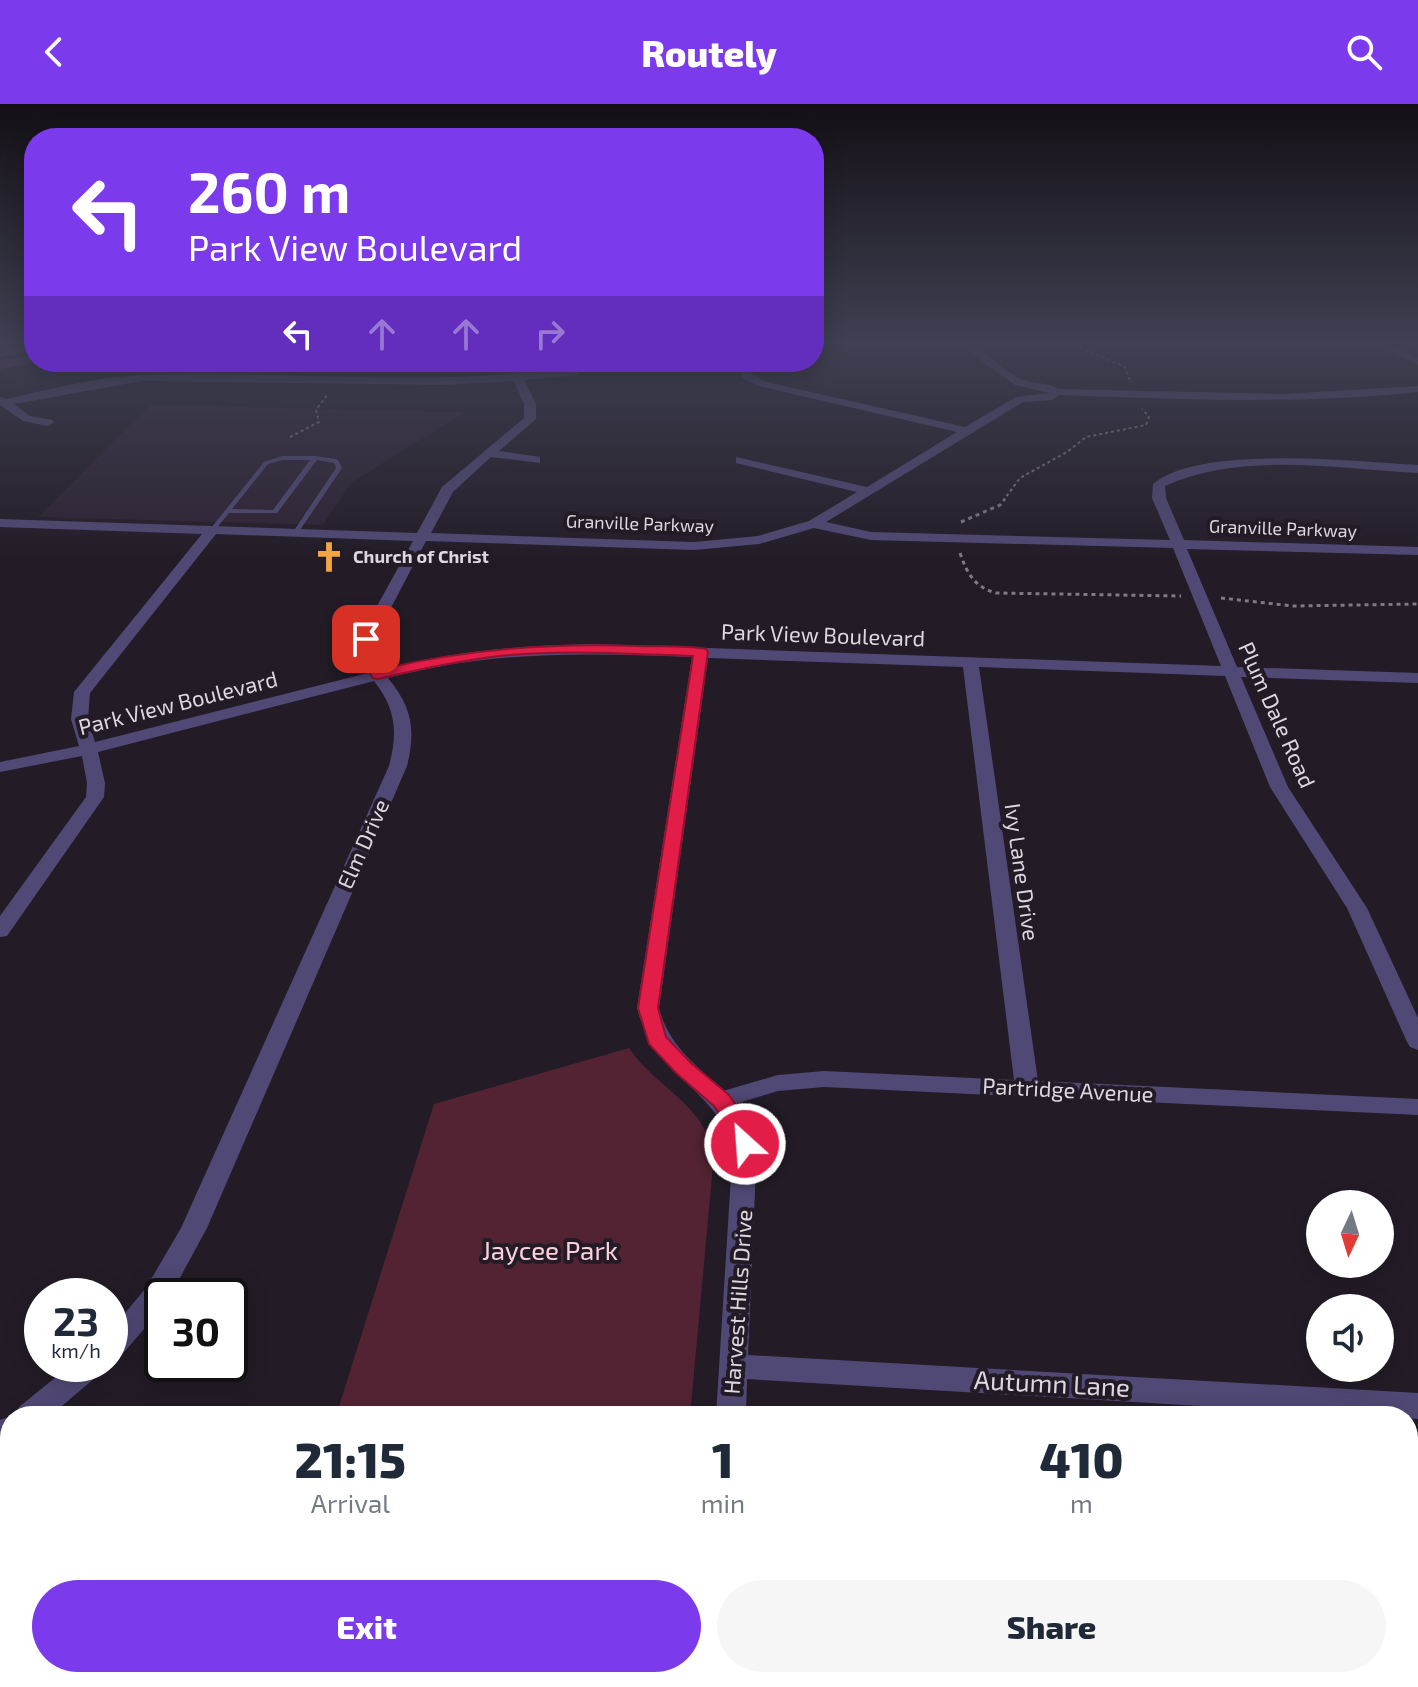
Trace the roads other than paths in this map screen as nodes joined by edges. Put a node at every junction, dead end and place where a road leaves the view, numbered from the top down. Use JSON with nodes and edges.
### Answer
{"nodes":[{"id":1,"x":21,"y":415,"type":"edge"},
{"id":2,"x":531,"y":415,"type":"edge"},
{"id":3,"x":896,"y":415,"type":"edge"},
{"id":4,"x":986,"y":415,"type":"edge"},
{"id":5,"x":48,"y":422,"type":"dead end"},
{"id":6,"x":966,"y":431,"type":"junction"},
{"id":7,"x":490,"y":453,"type":"junction"},
{"id":8,"x":315,"y":458,"type":"junction"},
{"id":9,"x":536,"y":460,"type":"dead end"},
{"id":10,"x":740,"y":460,"type":"dead end"},
{"id":11,"x":1418,"y":469,"type":"edge"},
{"id":12,"x":869,"y":491,"type":"junction"},
{"id":13,"x":227,"y":511,"type":"junction"},
{"id":14,"x":0,"y":523,"type":"edge"},
{"id":15,"x":814,"y":524,"type":"junction"},
{"id":16,"x":213,"y":529,"type":"junction"},
{"id":17,"x":296,"y":532,"type":"junction"},
{"id":18,"x":422,"y":536,"type":"junction"},
{"id":19,"x":1177,"y":544,"type":"junction"},
{"id":20,"x":1418,"y":551,"type":"edge"},
{"id":21,"x":701,"y":652,"type":"junction"},
{"id":22,"x":970,"y":662,"type":"junction"},
{"id":23,"x":1230,"y":672,"type":"junction"},
{"id":24,"x":378,"y":675,"type":"junction"},
{"id":25,"x":1418,"y":678,"type":"edge"},
{"id":26,"x":89,"y":749,"type":"junction"},
{"id":27,"x":0,"y":767,"type":"edge"},
{"id":28,"x":0,"y":931,"type":"edge"},
{"id":29,"x":1418,"y":1042,"type":"edge"},
{"id":30,"x":1027,"y":1088,"type":"junction"},
{"id":31,"x":721,"y":1100,"type":"junction"},
{"id":32,"x":1418,"y":1107,"type":"edge"},
{"id":33,"x":128,"y":1331,"type":"edge"},
{"id":34,"x":734,"y":1366,"type":"junction"},
{"id":35,"x":70,"y":1382,"type":"edge"},
{"id":36,"x":41,"y":1406,"type":"edge"},
{"id":37,"x":732,"y":1406,"type":"edge"},
{"id":38,"x":1418,"y":1406,"type":"edge"}],
"edges":[{"from":1,"to":5,"type":"street"},
{"from":2,"to":7,"type":"street","name":"Elm Drive"},
{"from":3,"to":6,"type":"street"},
{"from":4,"to":6,"type":"street"},
{"from":6,"to":12,"type":"street"},
{"from":7,"to":9,"type":"street"},
{"from":7,"to":18,"type":"street","name":"Elm Drive"},
{"from":8,"to":13,"type":"lane"},
{"from":8,"to":13,"type":"lane"},
{"from":8,"to":17,"type":"lane"},
{"from":10,"to":12,"type":"street"},
{"from":11,"to":19,"type":"street","name":"Plum Dale Road"},
{"from":12,"to":15,"type":"street"},
{"from":13,"to":16,"type":"lane"},
{"from":14,"to":16,"type":"street","name":"Granville Parkway"},
{"from":15,"to":18,"type":"street","name":"Granville Parkway"},
{"from":15,"to":19,"type":"street","name":"Granville Parkway"},
{"from":16,"to":17,"type":"street","name":"Granville Parkway"},
{"from":16,"to":26,"type":"street"},
{"from":17,"to":18,"type":"street","name":"Granville Parkway"},
{"from":18,"to":24,"type":"street","name":"Elm Drive"},
{"from":19,"to":20,"type":"street","name":"Granville Parkway"},
{"from":19,"to":23,"type":"street","name":"Plum Dale Road"},
{"from":21,"to":22,"type":"street","name":"Park View Boulevard"},
{"from":21,"to":24,"type":"street","name":"Park View Boulevard"},
{"from":21,"to":31,"type":"street","name":"Harvest Hills Drive"},
{"from":22,"to":23,"type":"street","name":"Park View Boulevard"},
{"from":22,"to":30,"type":"street","name":"Ivy Lane Drive"},
{"from":23,"to":25,"type":"street","name":"Park View Boulevard"},
{"from":23,"to":29,"type":"street","name":"Plum Dale Road"},
{"from":24,"to":26,"type":"street","name":"Park View Boulevard"},
{"from":24,"to":33,"type":"street","name":"Elm Drive"},
{"from":26,"to":27,"type":"street","name":"Park View Boulevard"},
{"from":26,"to":28,"type":"street"},
{"from":30,"to":31,"type":"street","name":"Partridge Avenue"},
{"from":30,"to":32,"type":"street","name":"Partridge Avenue"},
{"from":31,"to":34,"type":"street","name":"Harvest Hills Drive"},
{"from":34,"to":37,"type":"street","name":"Harvest Hills Drive"},
{"from":34,"to":38,"type":"street","name":"Autumn Lane"},
{"from":35,"to":36,"type":"street"}]}
